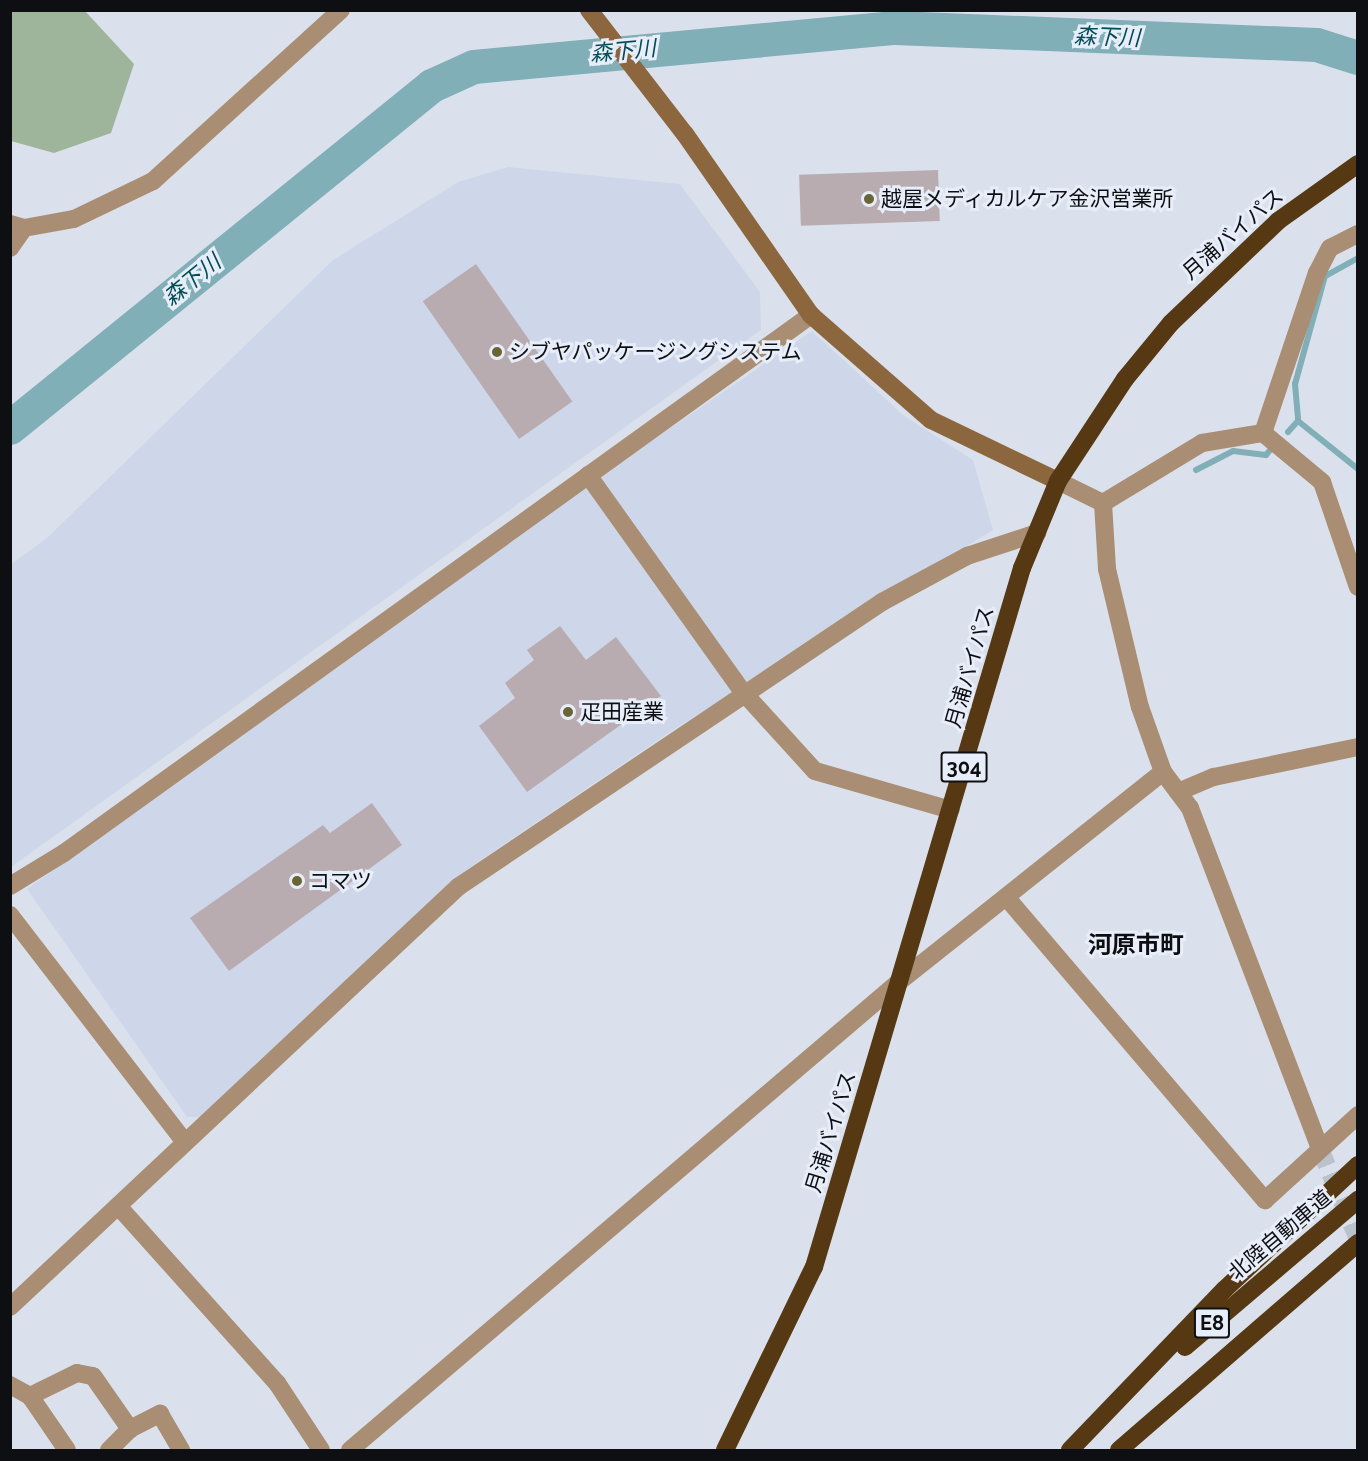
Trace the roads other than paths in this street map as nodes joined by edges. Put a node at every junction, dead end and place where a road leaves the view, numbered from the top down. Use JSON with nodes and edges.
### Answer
{"nodes":[{"id":1,"x":341,"y":10,"type":"edge"},
{"id":2,"x":589,"y":10,"type":"edge"},
{"id":3,"x":1351,"y":168,"type":"edge"},
{"id":4,"x":17,"y":226,"type":"edge"},
{"id":5,"x":1358,"y":234,"type":"edge"},
{"id":6,"x":10,"y":248,"type":"edge"},
{"id":7,"x":811,"y":315,"type":"junction"},
{"id":8,"x":1263,"y":433,"type":"junction"},
{"id":9,"x":588,"y":475,"type":"junction"},
{"id":10,"x":1058,"y":481,"type":"junction"},
{"id":11,"x":1103,"y":503,"type":"junction"},
{"id":12,"x":1037,"y":533,"type":"junction"},
{"id":13,"x":1358,"y":588,"type":"edge"},
{"id":14,"x":743,"y":692,"type":"junction"},
{"id":15,"x":1358,"y":747,"type":"edge"},
{"id":16,"x":1163,"y":772,"type":"junction"},
{"id":17,"x":1178,"y":792,"type":"junction"},
{"id":18,"x":951,"y":810,"type":"junction"},
{"id":19,"x":10,"y":886,"type":"edge"},
{"id":20,"x":1006,"y":897,"type":"junction"},
{"id":21,"x":10,"y":915,"type":"edge"},
{"id":22,"x":900,"y":981,"type":"junction"},
{"id":23,"x":1358,"y":1115,"type":"edge"},
{"id":24,"x":185,"y":1142,"type":"junction"},
{"id":25,"x":1320,"y":1149,"type":"junction"},
{"id":26,"x":1358,"y":1165,"type":"edge"},
{"id":27,"x":1358,"y":1200,"type":"edge"},
{"id":28,"x":119,"y":1207,"type":"junction"},
{"id":29,"x":1358,"y":1243,"type":"edge"},
{"id":30,"x":1358,"y":1256,"type":"edge"},
{"id":31,"x":10,"y":1307,"type":"edge"},
{"id":32,"x":10,"y":1385,"type":"edge"},
{"id":33,"x":30,"y":1396,"type":"junction"},
{"id":34,"x":130,"y":1429,"type":"junction"},
{"id":35,"x":67,"y":1450,"type":"edge"},
{"id":36,"x":109,"y":1450,"type":"edge"},
{"id":37,"x":181,"y":1450,"type":"edge"},
{"id":38,"x":321,"y":1450,"type":"edge"},
{"id":39,"x":350,"y":1450,"type":"edge"},
{"id":40,"x":725,"y":1450,"type":"edge"},
{"id":41,"x":1070,"y":1450,"type":"edge"},
{"id":42,"x":1120,"y":1450,"type":"edge"}],
"edges":[{"from":1,"to":4,"type":"street"},
{"from":2,"to":7,"type":"street"},
{"from":3,"to":10,"type":"highway","name":"月浦バイパス","number":"304"},
{"from":4,"to":6,"type":"street"},
{"from":5,"to":8,"type":"street"},
{"from":7,"to":9,"type":"street"},
{"from":7,"to":10,"type":"street"},
{"from":8,"to":11,"type":"street"},
{"from":8,"to":13,"type":"street"},
{"from":9,"to":14,"type":"street"},
{"from":9,"to":19,"type":"street"},
{"from":10,"to":11,"type":"street"},
{"from":10,"to":12,"type":"highway","name":"月浦バイパス","number":"304"},
{"from":11,"to":16,"type":"street"},
{"from":12,"to":14,"type":"street"},
{"from":12,"to":18,"type":"highway","name":"月浦バイパス","number":"304"},
{"from":14,"to":18,"type":"street"},
{"from":14,"to":24,"type":"street"},
{"from":15,"to":17,"type":"street"},
{"from":16,"to":17,"type":"street"},
{"from":16,"to":20,"type":"street"},
{"from":17,"to":25,"type":"street"},
{"from":18,"to":22,"type":"highway","name":"月浦バイパス","number":"304"},
{"from":20,"to":22,"type":"street"},
{"from":20,"to":25,"type":"street"},
{"from":21,"to":24,"type":"street"},
{"from":22,"to":39,"type":"street"},
{"from":22,"to":40,"type":"highway","name":"月浦バイパス","number":"304"},
{"from":23,"to":25,"type":"street"},
{"from":24,"to":28,"type":"street"},
{"from":26,"to":41,"type":"highway"},
{"from":27,"to":41,"type":"highway","name":"北陸自動車道","number":"E8"},
{"from":28,"to":31,"type":"street"},
{"from":28,"to":38,"type":"street"},
{"from":29,"to":42,"type":"highway","number":"E8"},
{"from":30,"to":42,"type":"highway"},
{"from":32,"to":33,"type":"street"},
{"from":33,"to":34,"type":"street"},
{"from":33,"to":35,"type":"street"},
{"from":34,"to":36,"type":"street"},
{"from":34,"to":37,"type":"street"}]}
